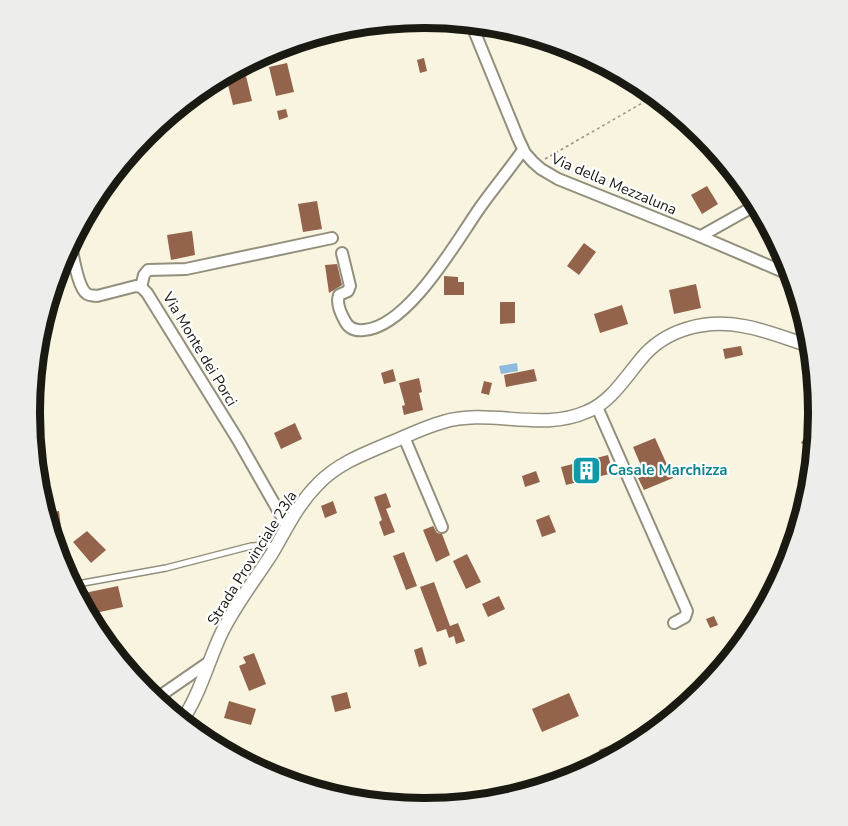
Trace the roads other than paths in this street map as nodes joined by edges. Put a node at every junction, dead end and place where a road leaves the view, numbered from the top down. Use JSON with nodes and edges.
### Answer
{"nodes":[{"id":1,"x":475,"y":32,"type":"edge"},
{"id":2,"x":523,"y":150,"type":"junction"},
{"id":3,"x":750,"y":209,"type":"edge"},
{"id":4,"x":700,"y":236,"type":"junction"},
{"id":5,"x":332,"y":238,"type":"dead end"},
{"id":6,"x":342,"y":253,"type":"dead end"},
{"id":7,"x":74,"y":255,"type":"edge"},
{"id":8,"x":781,"y":271,"type":"edge"},
{"id":9,"x":141,"y":287,"type":"junction"},
{"id":10,"x":802,"y":343,"type":"edge"},
{"id":11,"x":597,"y":406,"type":"junction"},
{"id":12,"x":404,"y":437,"type":"junction"},
{"id":13,"x":287,"y":526,"type":"junction"},
{"id":14,"x":442,"y":527,"type":"dead end"},
{"id":15,"x":276,"y":547,"type":"junction"},
{"id":16,"x":82,"y":583,"type":"dead end"},
{"id":17,"x":674,"y":623,"type":"dead end"},
{"id":18,"x":210,"y":662,"type":"junction"},
{"id":19,"x":162,"y":695,"type":"edge"},
{"id":20,"x":186,"y":714,"type":"edge"}],
"edges":[{"from":1,"to":2,"type":"street","name":"Via della Mezzaluna"},
{"from":2,"to":4,"type":"street","name":"Via della Mezzaluna"},
{"from":2,"to":6,"type":"street"},
{"from":3,"to":4,"type":"street"},
{"from":4,"to":8,"type":"street","name":"Via della Mezzaluna"},
{"from":5,"to":9,"type":"street"},
{"from":7,"to":9,"type":"street","name":"Via Monte dei Porci"},
{"from":9,"to":13,"type":"street","name":"Via Monte dei Porci"},
{"from":10,"to":11,"type":"street","name":"Strada Provinciale 23/a"},
{"from":11,"to":12,"type":"street","name":"Strada Provinciale 23/a"},
{"from":11,"to":17,"type":"street"},
{"from":12,"to":13,"type":"street","name":"Strada Provinciale 23/a"},
{"from":12,"to":14,"type":"street"},
{"from":13,"to":15,"type":"street","name":"Strada Provinciale 23/a"},
{"from":15,"to":16,"type":"lane"},
{"from":15,"to":18,"type":"street","name":"Strada Provinciale 23/a"},
{"from":18,"to":19,"type":"street"},
{"from":18,"to":20,"type":"street","name":"Strada Provinciale 23/a"}]}
